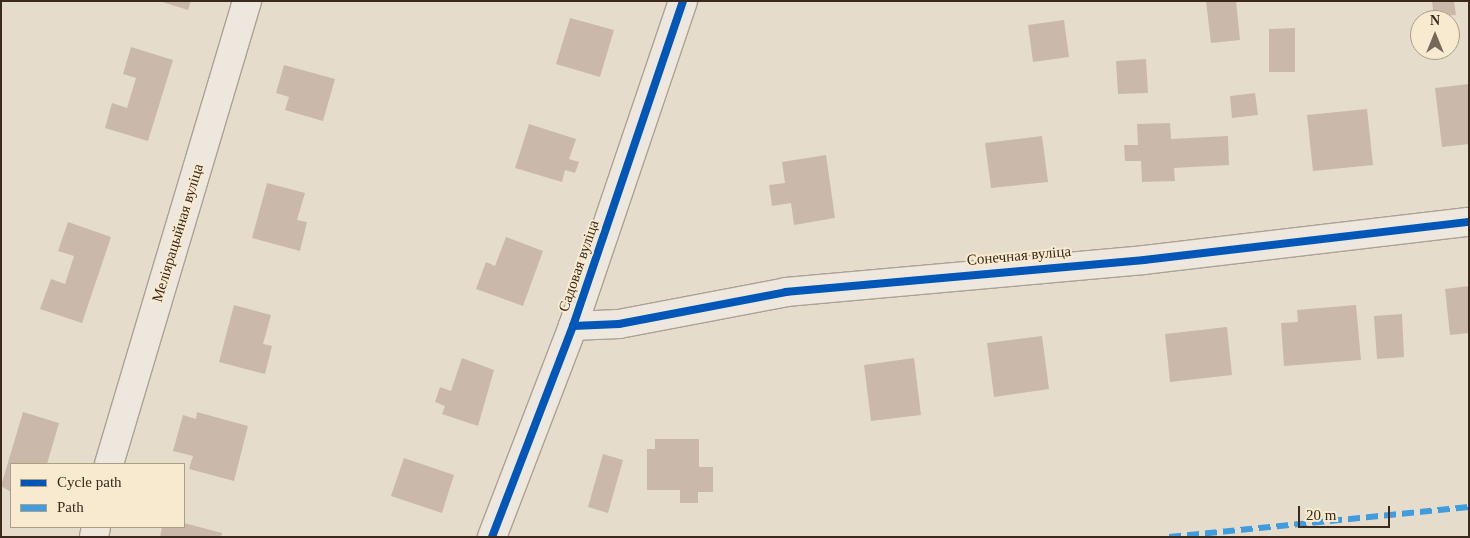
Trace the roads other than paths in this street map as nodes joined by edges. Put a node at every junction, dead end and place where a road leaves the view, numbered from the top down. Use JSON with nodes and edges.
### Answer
{"nodes":[{"id":1,"x":247,"y":1,"type":"edge"},
{"id":2,"x":683,"y":1,"type":"edge"},
{"id":3,"x":1469,"y":222,"type":"edge"},
{"id":4,"x":573,"y":326,"type":"junction"},
{"id":5,"x":109,"y":463,"type":"edge"},
{"id":6,"x":492,"y":537,"type":"edge"}],
"edges":[{"from":1,"to":5,"type":"street","name":"Меліярацыйная вуліца"},
{"from":2,"to":4,"type":"street","name":"Садовая вуліца"},
{"from":3,"to":4,"type":"street","name":"Сонечная вуліца"},
{"from":4,"to":6,"type":"street","name":"Садовая вуліца"}]}
